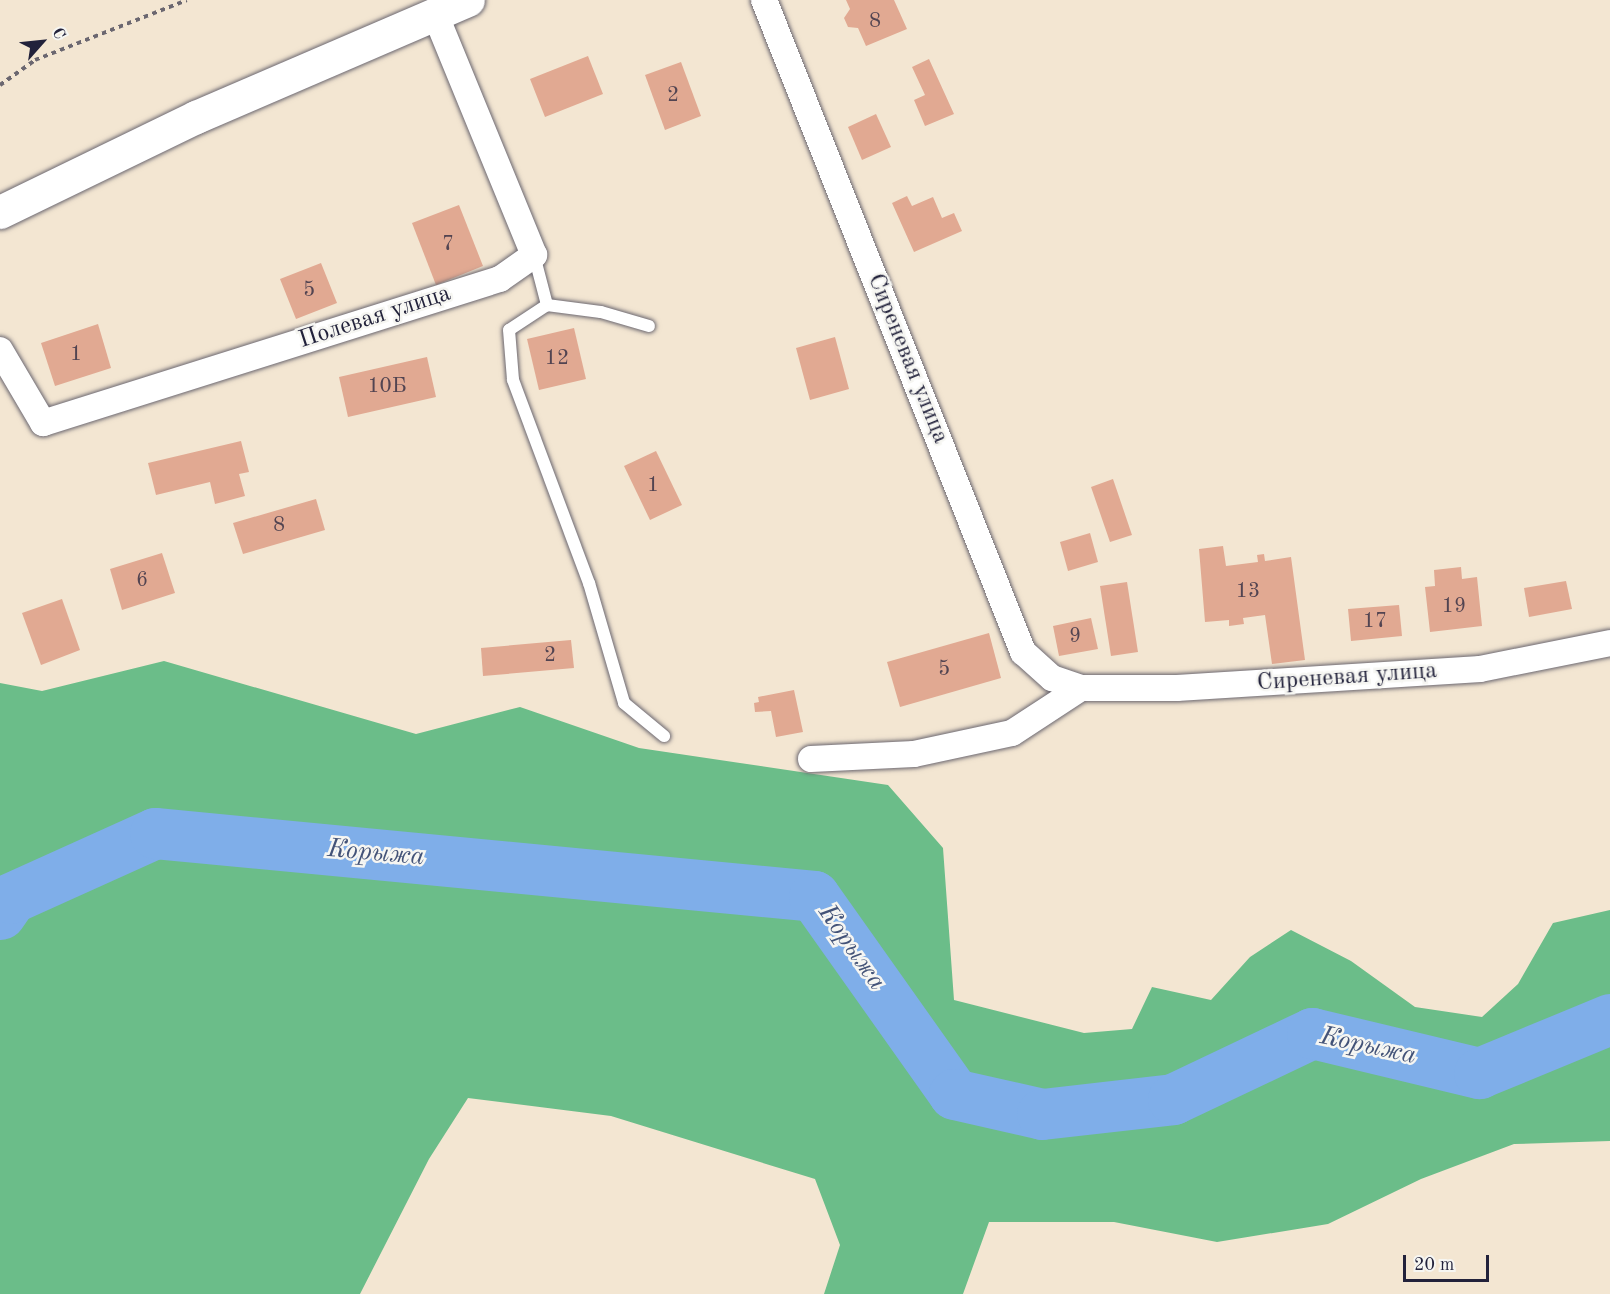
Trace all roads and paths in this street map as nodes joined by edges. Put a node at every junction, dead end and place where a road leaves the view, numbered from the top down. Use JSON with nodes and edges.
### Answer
{"nodes":[{"id":1,"x":187,"y":0,"type":"edge"},
{"id":2,"x":468,"y":0,"type":"edge"},
{"id":3,"x":765,"y":0,"type":"edge"},
{"id":4,"x":435,"y":14,"type":"junction"},
{"id":5,"x":0,"y":85,"type":"edge"},
{"id":6,"x":0,"y":212,"type":"edge"},
{"id":7,"x":534,"y":255,"type":"junction"},
{"id":8,"x":547,"y":305,"type":"junction"},
{"id":9,"x":649,"y":326,"type":"dead end"},
{"id":10,"x":0,"y":350,"type":"edge"},
{"id":11,"x":1610,"y":643,"type":"edge"},
{"id":12,"x":1082,"y":688,"type":"junction"},
{"id":13,"x":664,"y":736,"type":"dead end"},
{"id":14,"x":811,"y":759,"type":"dead end"}],
"edges":[{"from":1,"to":5,"type":"path"},
{"from":2,"to":4,"type":"street"},
{"from":3,"to":12,"type":"street","name":"Сиреневая улица"},
{"from":4,"to":6,"type":"street"},
{"from":4,"to":7,"type":"street"},
{"from":7,"to":8,"type":"lane"},
{"from":7,"to":10,"type":"street","name":"Полевая улица"},
{"from":8,"to":9,"type":"lane"},
{"from":8,"to":13,"type":"lane"},
{"from":11,"to":12,"type":"street","name":"Сиреневая улица"},
{"from":12,"to":14,"type":"street"}]}
